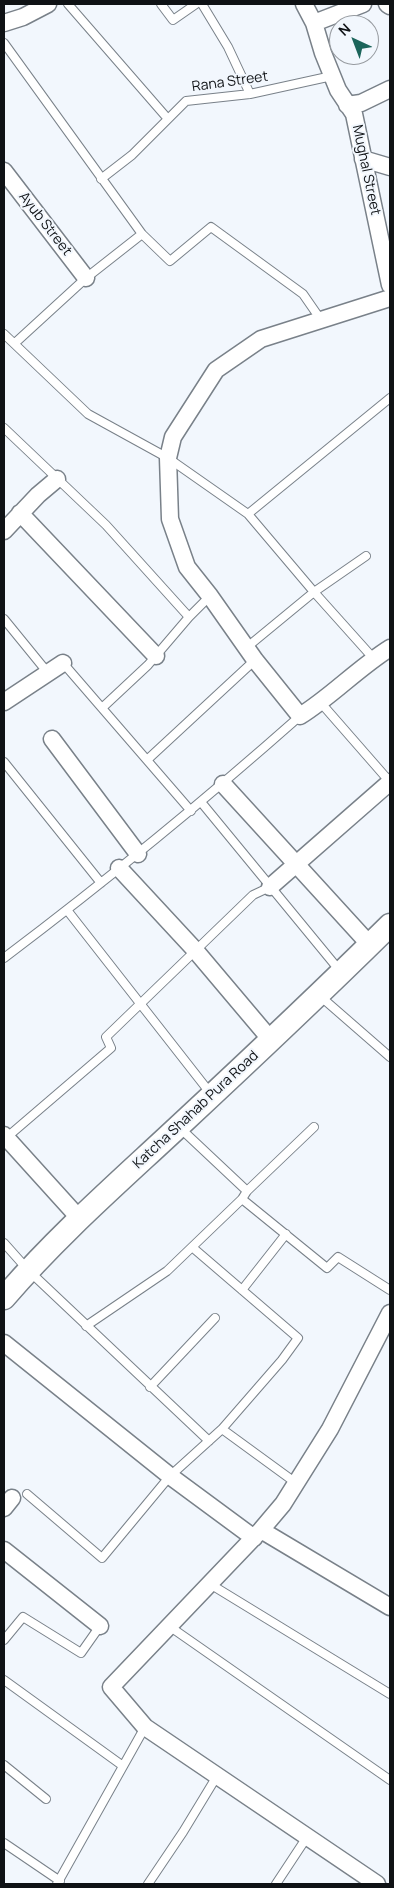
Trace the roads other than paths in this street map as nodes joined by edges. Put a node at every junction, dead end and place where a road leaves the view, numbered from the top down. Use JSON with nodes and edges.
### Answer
{"nodes":[{"id":1,"x":48,"y":4,"type":"edge"},
{"id":2,"x":68,"y":4,"type":"edge"},
{"id":3,"x":161,"y":4,"type":"edge"},
{"id":4,"x":196,"y":4,"type":"edge"},
{"id":5,"x":202,"y":4,"type":"edge"},
{"id":6,"x":304,"y":4,"type":"edge"},
{"id":7,"x":363,"y":4,"type":"edge"},
{"id":8,"x":4,"y":23,"type":"edge"},
{"id":9,"x":314,"y":23,"type":"junction"},
{"id":10,"x":4,"y":43,"type":"edge"},
{"id":11,"x":332,"y":76,"type":"junction"},
{"id":12,"x":390,"y":89,"type":"edge"},
{"id":13,"x":250,"y":94,"type":"junction"},
{"id":14,"x":350,"y":110,"type":"junction"},
{"id":15,"x":168,"y":119,"type":"junction"},
{"id":16,"x":363,"y":159,"type":"junction"},
{"id":17,"x":390,"y":167,"type":"edge"},
{"id":18,"x":4,"y":171,"type":"edge"},
{"id":19,"x":101,"y":179,"type":"junction"},
{"id":20,"x":142,"y":234,"type":"junction"},
{"id":21,"x":86,"y":278,"type":"junction"},
{"id":22,"x":390,"y":285,"type":"edge"},
{"id":23,"x":390,"y":298,"type":"edge"},
{"id":24,"x":321,"y":320,"type":"junction"},
{"id":25,"x":4,"y":334,"type":"edge"},
{"id":26,"x":15,"y":344,"type":"junction"},
{"id":27,"x":390,"y":398,"type":"edge"},
{"id":28,"x":4,"y":428,"type":"edge"},
{"id":29,"x":168,"y":458,"type":"junction"},
{"id":30,"x":57,"y":479,"type":"junction"},
{"id":31,"x":20,"y":513,"type":"junction"},
{"id":32,"x":248,"y":514,"type":"junction"},
{"id":33,"x":5,"y":527,"type":"edge"},
{"id":34,"x":366,"y":556,"type":"dead end"},
{"id":35,"x":314,"y":592,"type":"junction"},
{"id":36,"x":210,"y":596,"type":"junction"},
{"id":37,"x":190,"y":617,"type":"junction"},
{"id":38,"x":4,"y":619,"type":"edge"},
{"id":39,"x":390,"y":648,"type":"edge"},
{"id":40,"x":250,"y":654,"type":"junction"},
{"id":41,"x":156,"y":656,"type":"junction"},
{"id":42,"x":374,"y":659,"type":"junction"},
{"id":43,"x":63,"y":663,"type":"joint"},
{"id":44,"x":48,"y":672,"type":"junction"},
{"id":45,"x":4,"y":702,"type":"edge"},
{"id":46,"x":321,"y":703,"type":"junction"},
{"id":47,"x":102,"y":708,"type":"junction"},
{"id":48,"x":300,"y":716,"type":"junction"},
{"id":49,"x":52,"y":739,"type":"dead end"},
{"id":50,"x":147,"y":760,"type":"junction"},
{"id":51,"x":4,"y":762,"type":"edge"},
{"id":52,"x":390,"y":782,"type":"edge"},
{"id":53,"x":223,"y":784,"type":"junction"},
{"id":54,"x":201,"y":802,"type":"junction"},
{"id":55,"x":191,"y":811,"type":"junction"},
{"id":56,"x":138,"y":854,"type":"junction"},
{"id":57,"x":297,"y":865,"type":"junction"},
{"id":58,"x":119,"y":868,"type":"junction"},
{"id":59,"x":101,"y":883,"type":"junction"},
{"id":60,"x":270,"y":887,"type":"junction"},
{"id":61,"x":67,"y":910,"type":"junction"},
{"id":62,"x":390,"y":925,"type":"edge"},
{"id":63,"x":370,"y":945,"type":"junction"},
{"id":64,"x":195,"y":950,"type":"junction"},
{"id":65,"x":4,"y":958,"type":"edge"},
{"id":66,"x":342,"y":973,"type":"junction"},
{"id":67,"x":318,"y":995,"type":"junction"},
{"id":68,"x":140,"y":1004,"type":"junction"},
{"id":69,"x":271,"y":1040,"type":"junction"},
{"id":70,"x":390,"y":1057,"type":"edge"},
{"id":71,"x":212,"y":1096,"type":"junction"},
{"id":72,"x":178,"y":1127,"type":"junction"},
{"id":73,"x":314,"y":1127,"type":"dead end"},
{"id":74,"x":5,"y":1137,"type":"edge"},
{"id":75,"x":247,"y":1191,"type":"junction"},
{"id":76,"x":242,"y":1199,"type":"junction"},
{"id":77,"x":79,"y":1218,"type":"junction"},
{"id":78,"x":286,"y":1234,"type":"junction"},
{"id":79,"x":4,"y":1243,"type":"edge"},
{"id":80,"x":192,"y":1246,"type":"junction"},
{"id":81,"x":28,"y":1270,"type":"junction"},
{"id":82,"x":242,"y":1290,"type":"junction"},
{"id":83,"x":390,"y":1290,"type":"edge"},
{"id":84,"x":4,"y":1298,"type":"edge"},
{"id":85,"x":390,"y":1316,"type":"edge"},
{"id":86,"x":215,"y":1318,"type":"dead end"},
{"id":87,"x":86,"y":1326,"type":"junction"},
{"id":88,"x":4,"y":1343,"type":"edge"},
{"id":89,"x":150,"y":1387,"type":"junction"},
{"id":90,"x":222,"y":1429,"type":"junction"},
{"id":91,"x":208,"y":1441,"type":"junction"},
{"id":92,"x":170,"y":1476,"type":"junction"},
{"id":93,"x":296,"y":1483,"type":"junction"},
{"id":94,"x":14,"y":1500,"type":"edge"},
{"id":95,"x":258,"y":1534,"type":"junction"},
{"id":96,"x":4,"y":1550,"type":"edge"},
{"id":97,"x":210,"y":1584,"type":"junction"},
{"id":98,"x":390,"y":1607,"type":"edge"},
{"id":99,"x":100,"y":1626,"type":"joint"},
{"id":100,"x":169,"y":1626,"type":"junction"},
{"id":101,"x":4,"y":1640,"type":"edge"},
{"id":102,"x":4,"y":1680,"type":"edge"},
{"id":103,"x":390,"y":1694,"type":"edge"},
{"id":104,"x":145,"y":1726,"type":"junction"},
{"id":105,"x":4,"y":1765,"type":"edge"},
{"id":106,"x":123,"y":1766,"type":"junction"},
{"id":107,"x":217,"y":1776,"type":"junction"},
{"id":108,"x":390,"y":1780,"type":"edge"},
{"id":109,"x":46,"y":1799,"type":"dead end"},
{"id":110,"x":307,"y":1837,"type":"junction"},
{"id":111,"x":4,"y":1843,"type":"edge"},
{"id":112,"x":59,"y":1883,"type":"edge"},
{"id":113,"x":148,"y":1884,"type":"edge"},
{"id":114,"x":276,"y":1884,"type":"edge"},
{"id":115,"x":376,"y":1884,"type":"edge"}],
"edges":[{"from":1,"to":8,"type":"street"},
{"from":2,"to":15,"type":"lane"},
{"from":3,"to":4,"type":"lane"},
{"from":5,"to":13,"type":"lane"},
{"from":6,"to":9,"type":"street","name":"Mughal Street"},
{"from":7,"to":9,"type":"street"},
{"from":9,"to":11,"type":"street","name":"Mughal Street"},
{"from":10,"to":19,"type":"lane"},
{"from":11,"to":13,"type":"lane","name":"Rana Street"},
{"from":11,"to":14,"type":"street","name":"Mughal Street"},
{"from":12,"to":14,"type":"street"},
{"from":13,"to":15,"type":"lane","name":"Rana Street"},
{"from":14,"to":16,"type":"street","name":"Mughal Street"},
{"from":15,"to":19,"type":"lane","name":"Rana Street"},
{"from":16,"to":17,"type":"street"},
{"from":16,"to":22,"type":"street","name":"Mughal Street"},
{"from":18,"to":21,"type":"street","name":"Ayub Street"},
{"from":19,"to":20,"type":"lane"},
{"from":20,"to":21,"type":"lane"},
{"from":20,"to":24,"type":"lane"},
{"from":21,"to":26,"type":"lane"},
{"from":23,"to":24,"type":"street"},
{"from":24,"to":29,"type":"street"},
{"from":25,"to":26,"type":"lane"},
{"from":26,"to":29,"type":"lane"},
{"from":27,"to":32,"type":"lane"},
{"from":28,"to":30,"type":"lane"},
{"from":29,"to":32,"type":"lane"},
{"from":29,"to":36,"type":"street"},
{"from":30,"to":31,"type":"street"},
{"from":30,"to":37,"type":"lane"},
{"from":31,"to":33,"type":"street"},
{"from":31,"to":41,"type":"street"},
{"from":32,"to":35,"type":"lane"},
{"from":34,"to":35,"type":"lane"},
{"from":35,"to":40,"type":"lane"},
{"from":35,"to":42,"type":"lane"},
{"from":36,"to":37,"type":"lane"},
{"from":36,"to":40,"type":"street"},
{"from":37,"to":41,"type":"lane"},
{"from":38,"to":44,"type":"lane"},
{"from":39,"to":42,"type":"street"},
{"from":40,"to":48,"type":"street"},
{"from":40,"to":50,"type":"lane"},
{"from":41,"to":47,"type":"lane"},
{"from":42,"to":46,"type":"street"},
{"from":43,"to":44,"type":"street"},
{"from":43,"to":47,"type":"lane"},
{"from":44,"to":45,"type":"street"},
{"from":46,"to":48,"type":"street"},
{"from":46,"to":52,"type":"lane"},
{"from":47,"to":50,"type":"lane"},
{"from":48,"to":53,"type":"lane"},
{"from":49,"to":56,"type":"street"},
{"from":50,"to":55,"type":"lane"},
{"from":51,"to":59,"type":"lane"},
{"from":52,"to":57,"type":"street"},
{"from":53,"to":54,"type":"lane"},
{"from":53,"to":57,"type":"street"},
{"from":54,"to":55,"type":"lane"},
{"from":54,"to":60,"type":"lane"},
{"from":55,"to":56,"type":"lane"},
{"from":56,"to":58,"type":"lane"},
{"from":57,"to":60,"type":"street"},
{"from":57,"to":63,"type":"street"},
{"from":58,"to":59,"type":"lane"},
{"from":58,"to":64,"type":"street"},
{"from":59,"to":61,"type":"lane"},
{"from":60,"to":64,"type":"lane"},
{"from":60,"to":66,"type":"lane"},
{"from":61,"to":65,"type":"lane"},
{"from":61,"to":68,"type":"lane"},
{"from":62,"to":63,"type":"street","name":"Katcha Shahab Pura Road"},
{"from":63,"to":66,"type":"street","name":"Katcha Shahab Pura Road"},
{"from":64,"to":68,"type":"lane"},
{"from":64,"to":69,"type":"street"},
{"from":66,"to":67,"type":"street","name":"Katcha Shahab Pura Road"},
{"from":67,"to":69,"type":"street","name":"Katcha Shahab Pura Road"},
{"from":67,"to":70,"type":"lane"},
{"from":68,"to":71,"type":"lane"},
{"from":68,"to":74,"type":"lane"},
{"from":69,"to":71,"type":"street","name":"Katcha Shahab Pura Road"},
{"from":71,"to":72,"type":"street","name":"Katcha Shahab Pura Road"},
{"from":72,"to":75,"type":"lane"},
{"from":72,"to":77,"type":"street","name":"Katcha Shahab Pura Road"},
{"from":73,"to":75,"type":"lane"},
{"from":74,"to":77,"type":"street"},
{"from":75,"to":76,"type":"lane"},
{"from":76,"to":78,"type":"lane"},
{"from":76,"to":80,"type":"lane"},
{"from":77,"to":81,"type":"street","name":"Katcha Shahab Pura Road"},
{"from":78,"to":82,"type":"lane"},
{"from":78,"to":83,"type":"lane"},
{"from":79,"to":81,"type":"lane"},
{"from":80,"to":82,"type":"lane"},
{"from":80,"to":87,"type":"lane"},
{"from":81,"to":84,"type":"street","name":"Katcha Shahab Pura Road"},
{"from":81,"to":87,"type":"lane"},
{"from":82,"to":90,"type":"lane"},
{"from":85,"to":93,"type":"street"},
{"from":86,"to":89,"type":"lane"},
{"from":87,"to":89,"type":"lane"},
{"from":88,"to":92,"type":"street"},
{"from":89,"to":91,"type":"lane"},
{"from":90,"to":91,"type":"lane"},
{"from":90,"to":93,"type":"lane"},
{"from":91,"to":92,"type":"lane"},
{"from":92,"to":94,"type":"lane"},
{"from":92,"to":95,"type":"street"},
{"from":93,"to":95,"type":"street"},
{"from":95,"to":97,"type":"street"},
{"from":95,"to":98,"type":"street"},
{"from":96,"to":99,"type":"street"},
{"from":97,"to":100,"type":"street"},
{"from":97,"to":103,"type":"lane"},
{"from":99,"to":101,"type":"lane"},
{"from":100,"to":104,"type":"street"},
{"from":100,"to":108,"type":"lane"},
{"from":102,"to":106,"type":"lane"},
{"from":104,"to":106,"type":"lane"},
{"from":104,"to":107,"type":"street"},
{"from":105,"to":109,"type":"lane"},
{"from":106,"to":112,"type":"lane"},
{"from":107,"to":110,"type":"street"},
{"from":107,"to":113,"type":"lane"},
{"from":110,"to":114,"type":"lane"},
{"from":110,"to":115,"type":"street"},
{"from":111,"to":112,"type":"lane"}]}
